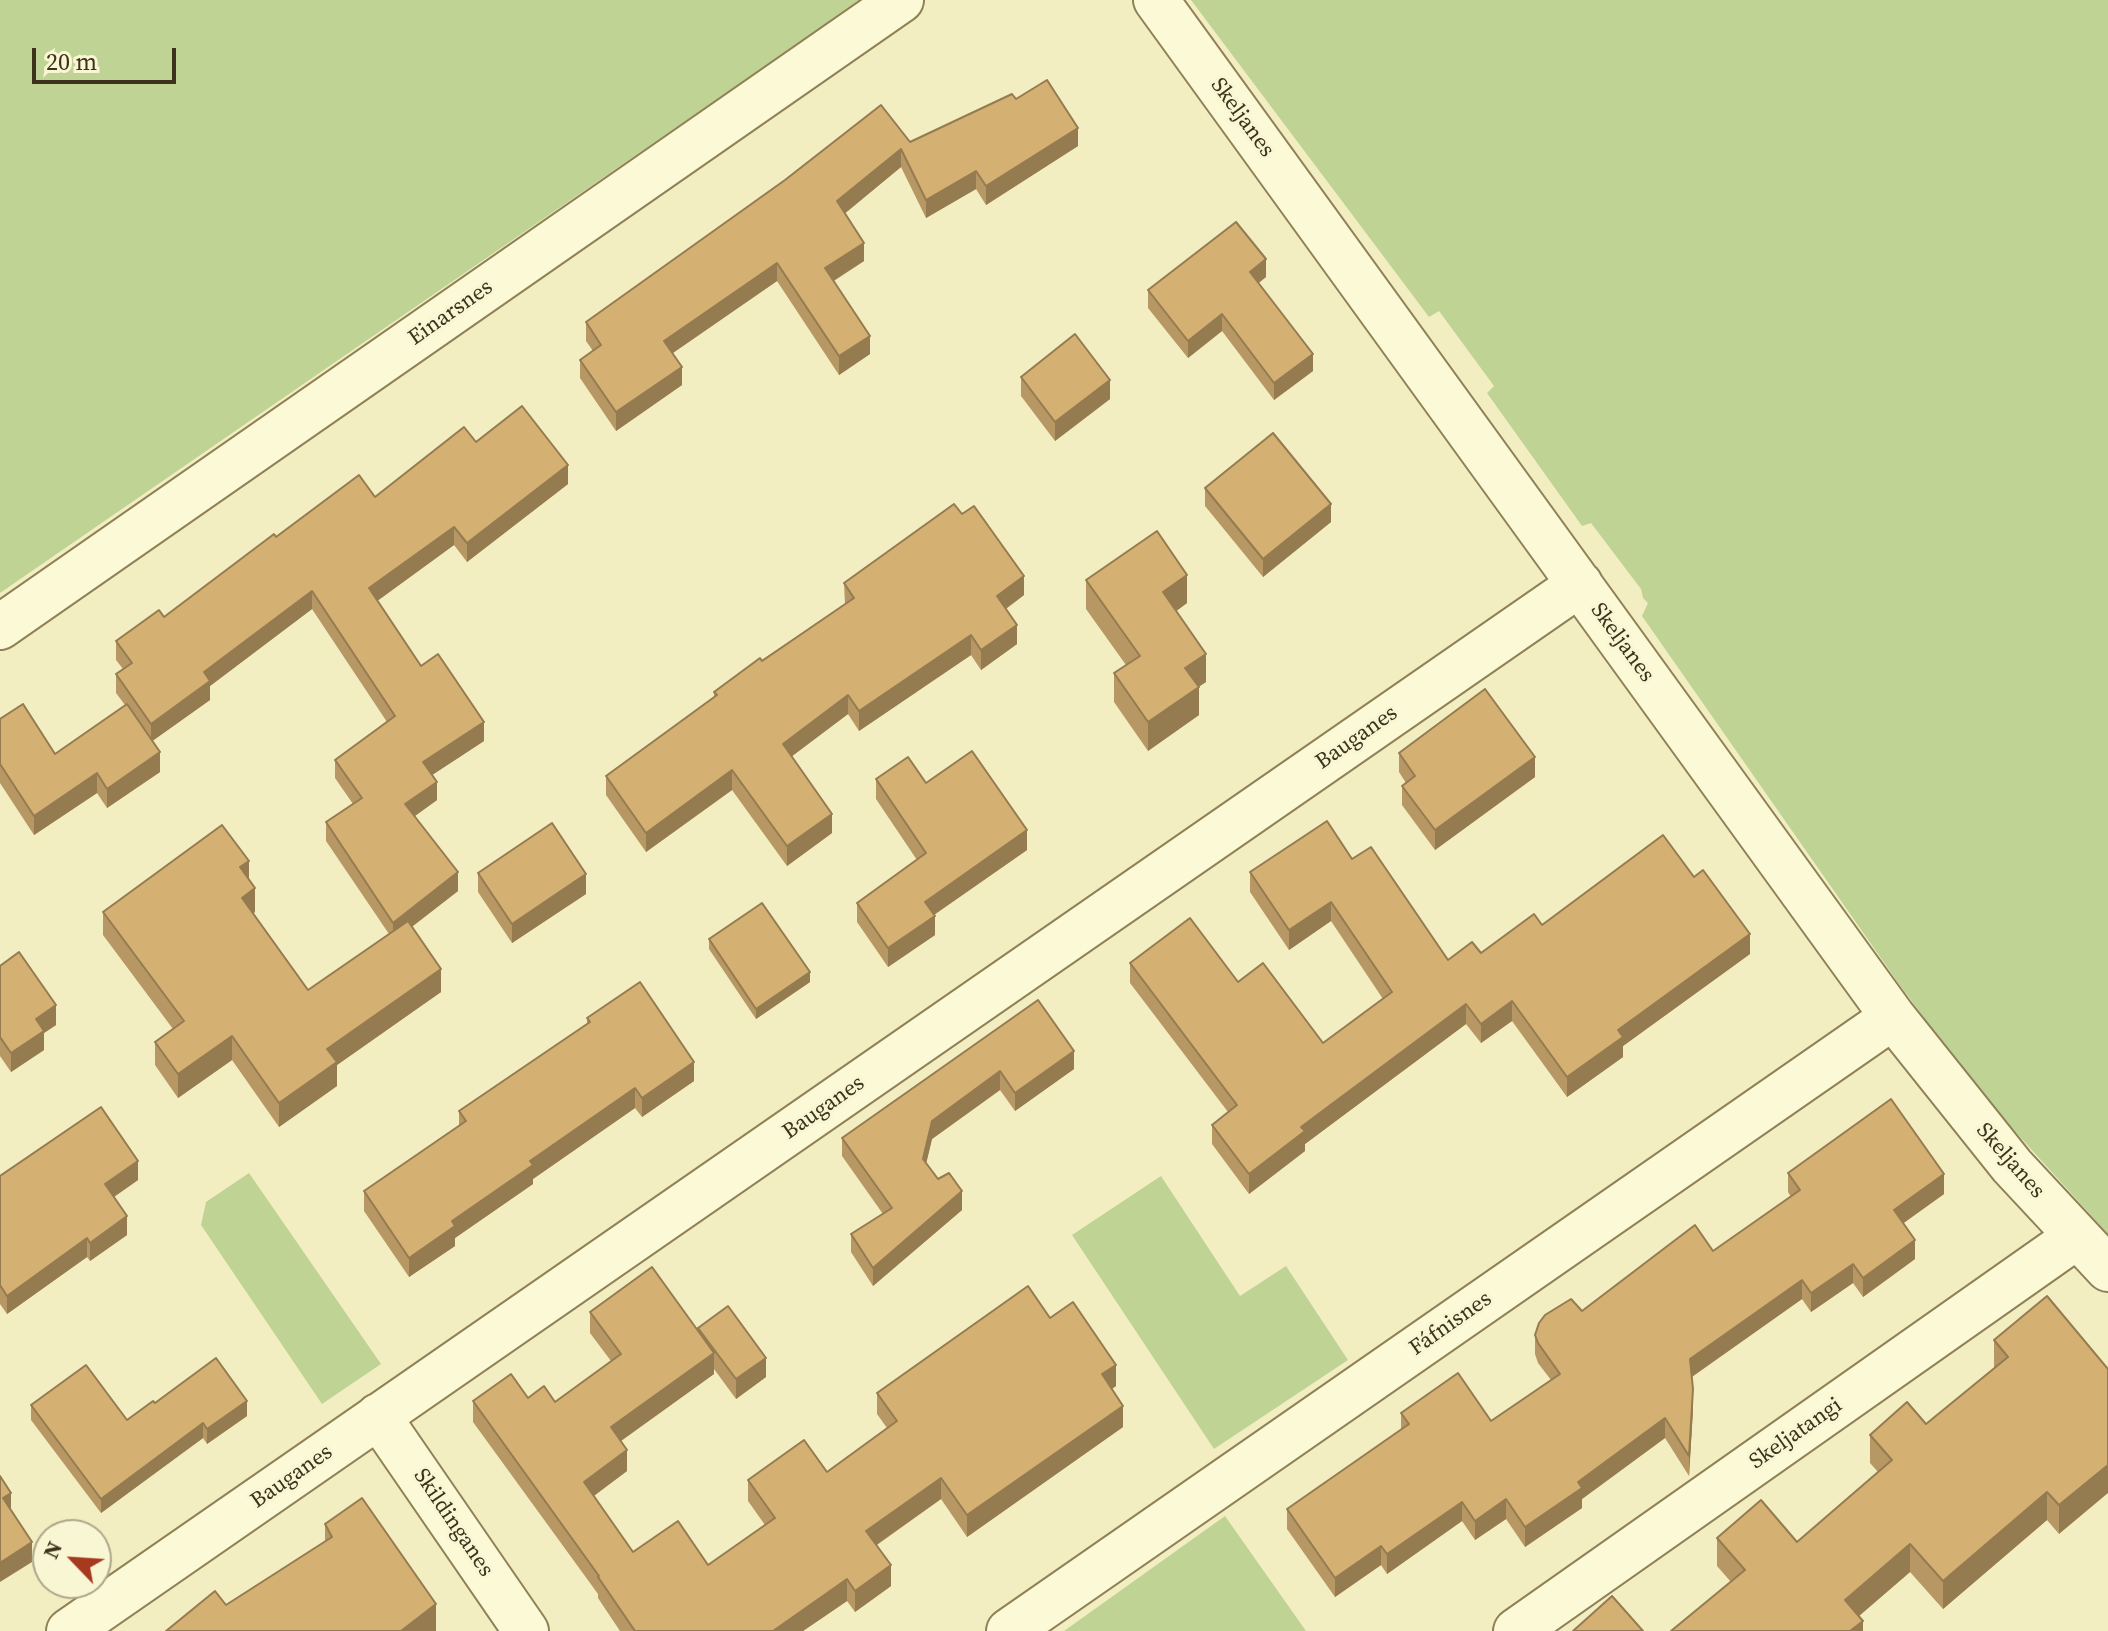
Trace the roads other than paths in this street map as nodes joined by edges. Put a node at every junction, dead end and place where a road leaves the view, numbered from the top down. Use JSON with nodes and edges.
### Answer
{"nodes":[{"id":1,"x":901,"y":0,"type":"edge"},
{"id":2,"x":1156,"y":0,"type":"edge"},
{"id":3,"x":1580,"y":584,"type":"junction"},
{"id":4,"x":0,"y":627,"type":"edge"},
{"id":5,"x":1893,"y":1017,"type":"junction"},
{"id":6,"x":2076,"y":1237,"type":"junction"},
{"id":7,"x":2108,"y":1269,"type":"edge"},
{"id":8,"x":378,"y":1416,"type":"junction"},
{"id":9,"x":69,"y":1631,"type":"edge"},
{"id":10,"x":526,"y":1631,"type":"edge"},
{"id":11,"x":1009,"y":1631,"type":"edge"},
{"id":12,"x":1516,"y":1631,"type":"edge"}],
"edges":[{"from":1,"to":4,"type":"street","name":"Einarsnes"},
{"from":2,"to":3,"type":"street","name":"Skeljanes"},
{"from":3,"to":5,"type":"street","name":"Skeljanes"},
{"from":3,"to":8,"type":"street","name":"Bauganes"},
{"from":5,"to":6,"type":"street","name":"Skeljanes"},
{"from":5,"to":11,"type":"street","name":"Fáfnisnes"},
{"from":6,"to":7,"type":"street","name":"Skeljanes"},
{"from":6,"to":12,"type":"street","name":"Skeljatangi"},
{"from":8,"to":9,"type":"street","name":"Bauganes"},
{"from":8,"to":10,"type":"street","name":"Skildinganes"}]}
